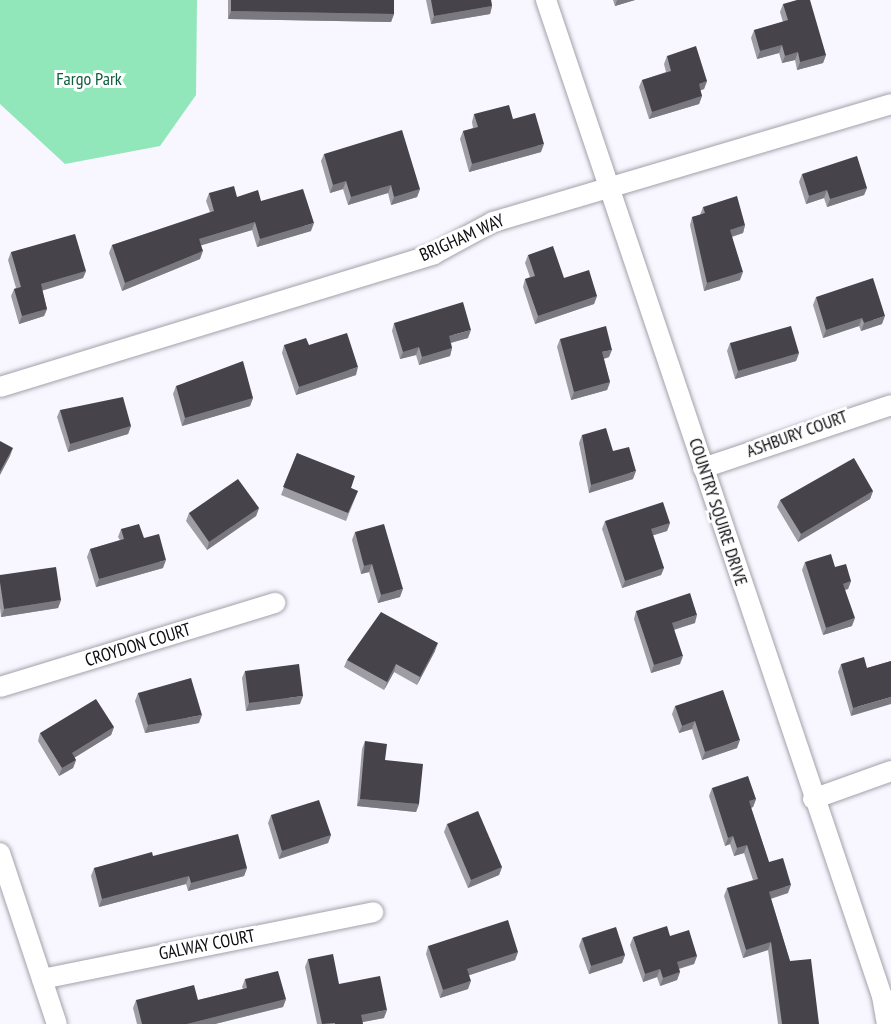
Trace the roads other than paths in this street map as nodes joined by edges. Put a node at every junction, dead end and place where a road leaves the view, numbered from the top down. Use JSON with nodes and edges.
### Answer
{"nodes":[{"id":1,"x":546,"y":0,"type":"edge"},
{"id":2,"x":891,"y":104,"type":"edge"},
{"id":3,"x":609,"y":188,"type":"junction"},
{"id":4,"x":0,"y":387,"type":"edge"},
{"id":5,"x":891,"y":405,"type":"edge"},
{"id":6,"x":704,"y":468,"type":"junction"},
{"id":7,"x":275,"y":603,"type":"dead end"},
{"id":8,"x":0,"y":687,"type":"edge"},
{"id":9,"x":891,"y":771,"type":"edge"},
{"id":10,"x":813,"y":799,"type":"junction"},
{"id":11,"x":0,"y":853,"type":"edge"},
{"id":12,"x":373,"y":912,"type":"dead end"},
{"id":13,"x":42,"y":979,"type":"junction"},
{"id":14,"x":57,"y":1024,"type":"edge"},
{"id":15,"x":887,"y":1024,"type":"edge"}],
"edges":[{"from":1,"to":3,"type":"street","name":"COUNTRY SQUIRE DRIVE"},
{"from":2,"to":3,"type":"street","name":"BRIGHAM WAY"},
{"from":3,"to":4,"type":"street","name":"BRIGHAM WAY"},
{"from":3,"to":6,"type":"street","name":"COUNTRY SQUIRE DRIVE"},
{"from":5,"to":6,"type":"street","name":"ASHBURY COURT"},
{"from":6,"to":10,"type":"street","name":"COUNTRY SQUIRE DRIVE"},
{"from":7,"to":8,"type":"street","name":"CROYDON COURT"},
{"from":9,"to":10,"type":"street"},
{"from":10,"to":15,"type":"street","name":"COUNTRY SQUIRE DRIVE"},
{"from":11,"to":13,"type":"street"},
{"from":12,"to":13,"type":"street","name":"GALWAY COURT"},
{"from":13,"to":14,"type":"street"}]}
